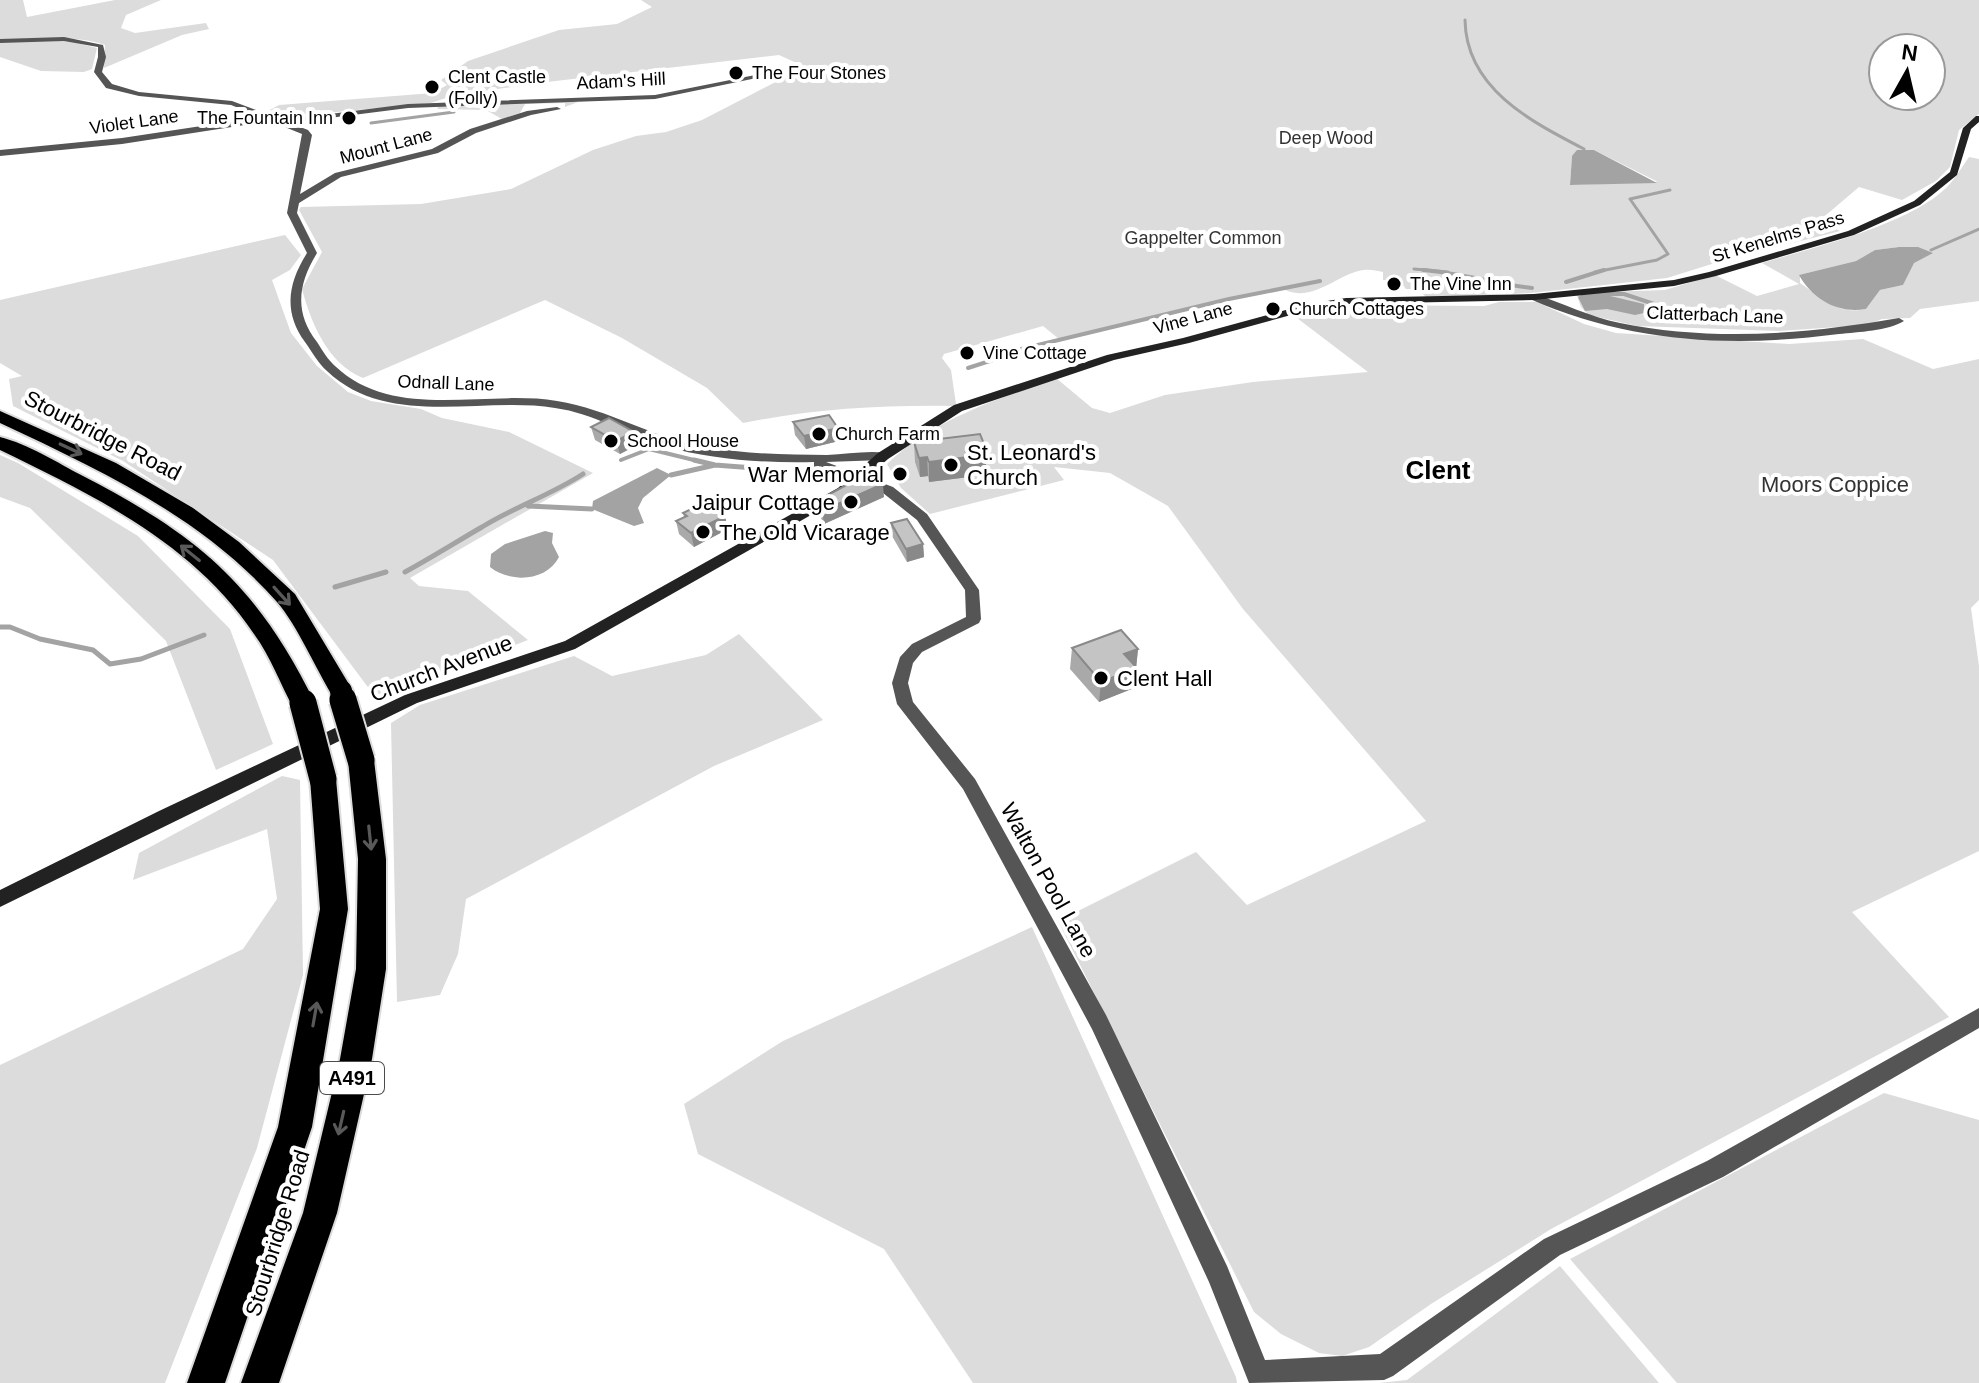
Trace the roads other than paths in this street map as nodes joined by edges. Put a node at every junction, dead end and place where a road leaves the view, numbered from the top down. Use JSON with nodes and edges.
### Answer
{"nodes":[{"id":1,"x":0,"y":41,"type":"edge"},
{"id":2,"x":767,"y":74,"type":"dead end"},
{"id":3,"x":616,"y":99,"type":"joint"},
{"id":4,"x":581,"y":103,"type":"junction"},
{"id":5,"x":254,"y":110,"type":"junction"},
{"id":6,"x":1979,"y":118,"type":"edge"},
{"id":7,"x":278,"y":120,"type":"junction"},
{"id":8,"x":234,"y":122,"type":"junction"},
{"id":9,"x":0,"y":153,"type":"edge"},
{"id":10,"x":296,"y":201,"type":"junction"},
{"id":11,"x":1534,"y":297,"type":"junction"},
{"id":12,"x":1899,"y":321,"type":"dead end"},
{"id":13,"x":0,"y":416,"type":"edge"},
{"id":14,"x":0,"y":443,"type":"edge"},
{"id":15,"x":883,"y":456,"type":"junction"},
{"id":16,"x":810,"y":461,"type":"junction"},
{"id":17,"x":857,"y":480,"type":"junction"},
{"id":18,"x":0,"y":899,"type":"edge"},
{"id":19,"x":1979,"y":1017,"type":"edge"},
{"id":20,"x":1260,"y":1378,"type":"edge"},
{"id":21,"x":206,"y":1383,"type":"edge"},
{"id":22,"x":260,"y":1383,"type":"edge"}],
"edges":[{"from":1,"to":5,"type":"street"},
{"from":2,"to":3,"type":"street","name":"Adam's Hill"},
{"from":3,"to":4,"type":"street","name":"Mount Lane"},
{"from":4,"to":7,"type":"street","name":"Adam's Hill"},
{"from":4,"to":10,"type":"street","name":"Mount Lane"},
{"from":5,"to":7,"type":"street"},
{"from":5,"to":8,"type":"street"},
{"from":6,"to":11,"type":"street","name":"St Kenelms Pass"},
{"from":7,"to":8,"type":"street","name":"Violet Lane"},
{"from":7,"to":10,"type":"street","name":"Odnall Lane"},
{"from":8,"to":9,"type":"street","name":"Violet Lane"},
{"from":10,"to":16,"type":"street","name":"Odnall Lane"},
{"from":11,"to":12,"type":"street","name":"Clatterbach Lane"},
{"from":11,"to":15,"type":"street","name":"Vine Lane"},
{"from":13,"to":22,"type":"highway","name":"Stourbridge Road","number":"A491","one_way":true,"bridge":true},
{"from":21,"to":14,"type":"highway","name":"Stourbridge Road","number":"A491","one_way":true,"bridge":true},
{"from":15,"to":16,"type":"street","name":"Odnall Lane"},
{"from":15,"to":17,"type":"street","name":"Church Avenue"},
{"from":16,"to":17,"type":"street","name":"Odnall Lane"},
{"from":17,"to":18,"type":"street","name":"Church Avenue"},
{"from":17,"to":20,"type":"street","name":"Walton Pool Lane"},
{"from":19,"to":20,"type":"street"}]}
